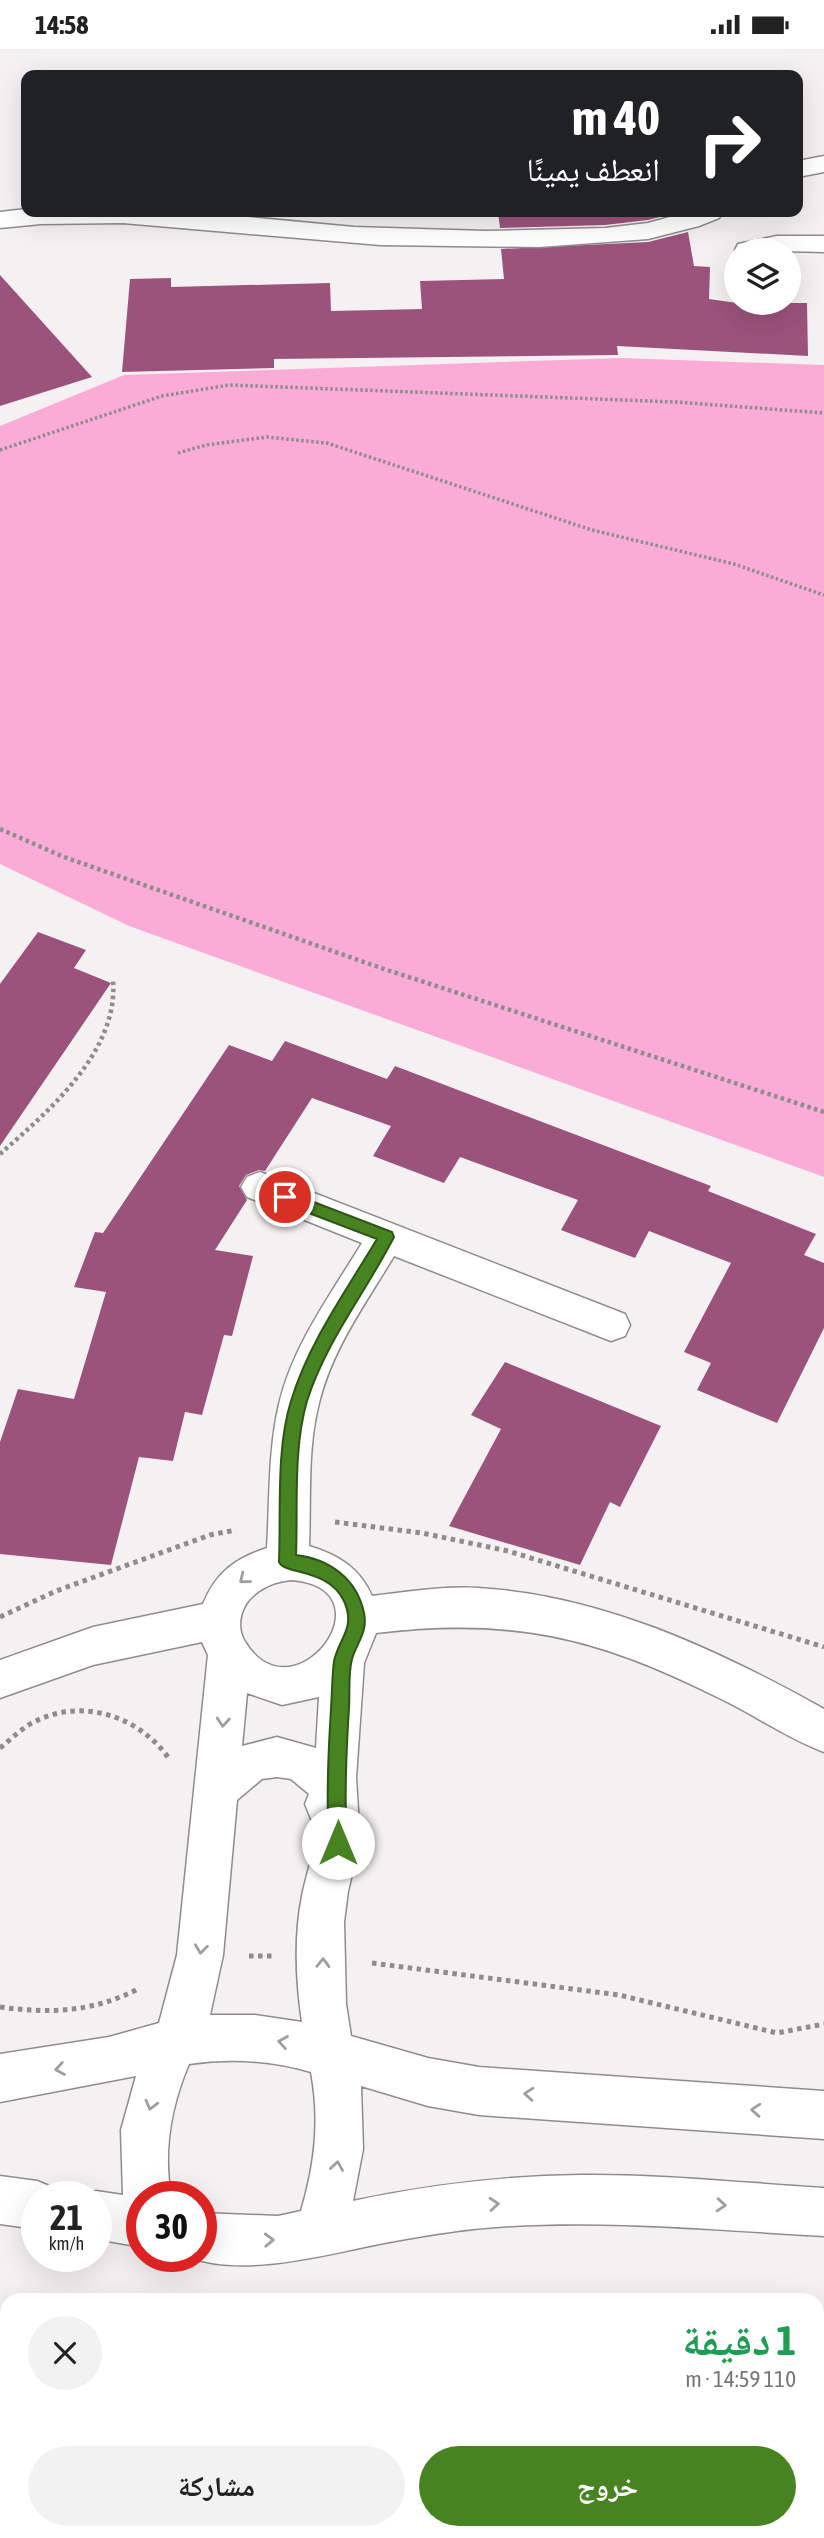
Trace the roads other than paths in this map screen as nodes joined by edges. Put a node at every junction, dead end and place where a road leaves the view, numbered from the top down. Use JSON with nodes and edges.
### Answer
{"nodes":[{"id":1,"x":824,"y":164,"type":"edge"},
{"id":2,"x":803,"y":168,"type":"edge"},
{"id":3,"x":32,"y":217,"type":"edge"},
{"id":4,"x":207,"y":217,"type":"edge"},
{"id":5,"x":697,"y":217,"type":"edge"},
{"id":6,"x":0,"y":220,"type":"edge"},
{"id":7,"x":737,"y":236,"type":"edge"},
{"id":8,"x":824,"y":244,"type":"edge"},
{"id":9,"x":260,"y":1187,"type":"dead end"},
{"id":10,"x":387,"y":1237,"type":"junction"},
{"id":11,"x":611,"y":1325,"type":"dead end"},
{"id":12,"x":287,"y":1562,"type":"junction"},
{"id":13,"x":356,"y":1616,"type":"junction"},
{"id":14,"x":224,"y":1637,"type":"junction"},
{"id":15,"x":343,"y":1659,"type":"junction"},
{"id":16,"x":0,"y":1679,"type":"edge"},
{"id":17,"x":824,"y":1731,"type":"edge"},
{"id":18,"x":218,"y":1789,"type":"junction"},
{"id":19,"x":334,"y":1789,"type":"junction"},
{"id":20,"x":177,"y":2042,"type":"junction"},
{"id":21,"x":330,"y":2055,"type":"junction"},
{"id":22,"x":0,"y":2078,"type":"edge"},
{"id":23,"x":824,"y":2115,"type":"edge"},
{"id":24,"x":144,"y":2181,"type":"edge"},
{"id":25,"x":0,"y":2200,"type":"edge"},
{"id":26,"x":21,"y":2203,"type":"edge"},
{"id":27,"x":824,"y":2212,"type":"edge"},
{"id":28,"x":320,"y":2232,"type":"junction"},
{"id":29,"x":217,"y":2239,"type":"edge"}],
"edges":[{"from":1,"to":2,"type":"street"},
{"from":3,"to":6,"type":"street"},
{"from":4,"to":5,"type":"street"},
{"from":7,"to":8,"type":"street"},
{"from":9,"to":10,"type":"street"},
{"from":10,"to":11,"type":"street"},
{"from":10,"to":12,"type":"street"},
{"from":12,"to":13,"type":"street"},
{"from":12,"to":14,"type":"street","one_way":true},
{"from":13,"to":15,"type":"street"},
{"from":13,"to":17,"type":"street"},
{"from":14,"to":15,"type":"street"},
{"from":14,"to":16,"type":"street"},
{"from":14,"to":18,"type":"street","one_way":true},
{"from":15,"to":19,"type":"street"},
{"from":18,"to":19,"type":"street"},
{"from":18,"to":20,"type":"street","one_way":true},
{"from":21,"to":19,"type":"street","one_way":true},
{"from":21,"to":20,"type":"street","one_way":true},
{"from":20,"to":22,"type":"street","one_way":true},
{"from":20,"to":24,"type":"street","one_way":true},
{"from":23,"to":21,"type":"street","one_way":true},
{"from":28,"to":21,"type":"street","one_way":true},
{"from":25,"to":26,"type":"street"},
{"from":28,"to":27,"type":"street","one_way":true},
{"from":29,"to":28,"type":"street","one_way":true}]}
